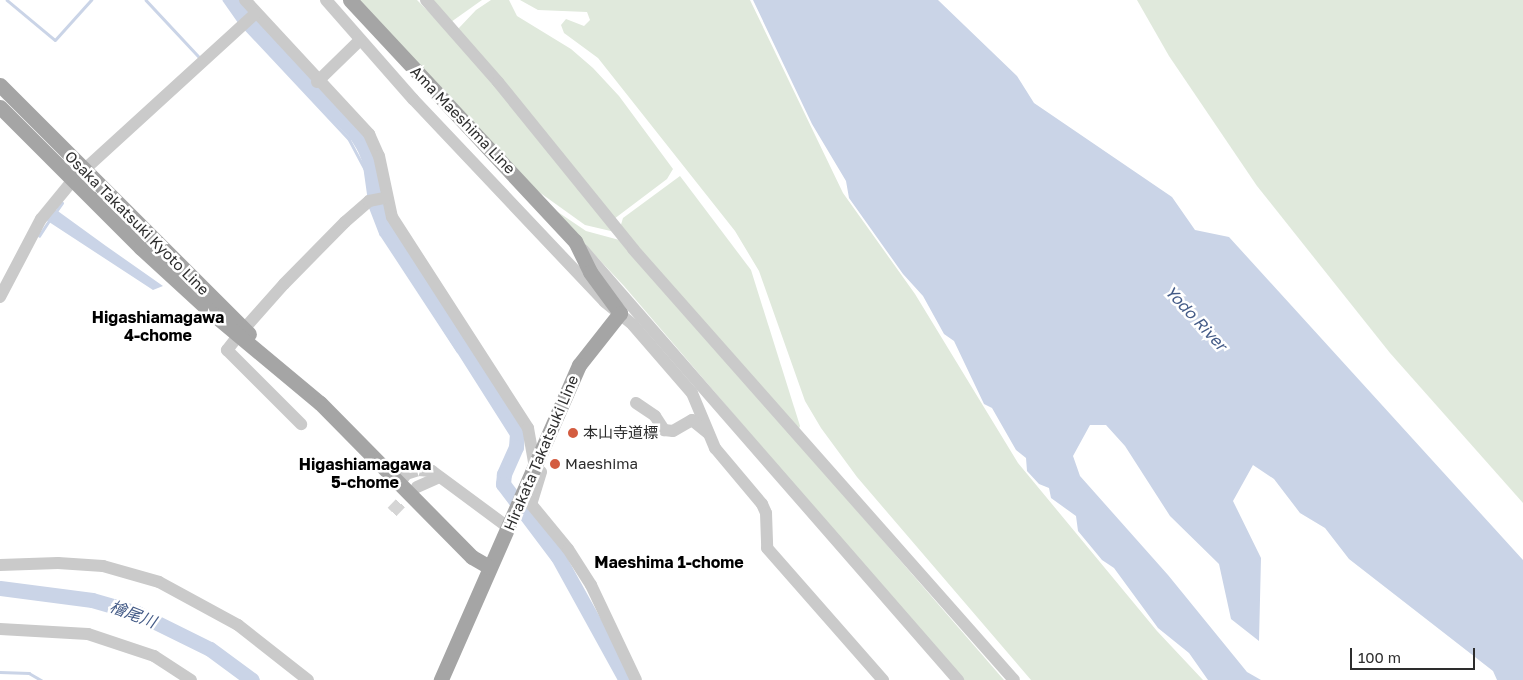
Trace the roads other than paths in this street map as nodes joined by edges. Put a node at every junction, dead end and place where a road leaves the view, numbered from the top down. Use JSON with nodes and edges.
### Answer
{"nodes":[{"id":1,"x":245,"y":0,"type":"edge"},
{"id":2,"x":326,"y":0,"type":"edge"},
{"id":3,"x":350,"y":0,"type":"edge"},
{"id":4,"x":426,"y":0,"type":"edge"},
{"id":5,"x":255,"y":14,"type":"junction"},
{"id":6,"x":360,"y":40,"type":"junction"},
{"id":7,"x":317,"y":82,"type":"junction"},
{"id":8,"x":0,"y":86,"type":"edge"},
{"id":9,"x":0,"y":107,"type":"edge"},
{"id":10,"x":78,"y":175,"type":"junction"},
{"id":11,"x":385,"y":198,"type":"junction"},
{"id":12,"x":575,"y":241,"type":"junction"},
{"id":13,"x":0,"y":297,"type":"edge"},
{"id":14,"x":620,"y":313,"type":"junction"},
{"id":15,"x":241,"y":333,"type":"junction"},
{"id":16,"x":692,"y":393,"type":"junction"},
{"id":17,"x":636,"y":403,"type":"dead end"},
{"id":18,"x":726,"y":415,"type":"junction"},
{"id":19,"x":301,"y":424,"type":"dead end"},
{"id":20,"x":710,"y":435,"type":"junction"},
{"id":21,"x":535,"y":466,"type":"junction"},
{"id":22,"x":439,"y":477,"type":"junction"},
{"id":23,"x":400,"y":483,"type":"junction"},
{"id":24,"x":417,"y":486,"type":"tunnel mouth"},
{"id":25,"x":534,"y":508,"type":"junction"},
{"id":26,"x":510,"y":525,"type":"junction"},
{"id":27,"x":0,"y":565,"type":"edge"},
{"id":28,"x":489,"y":567,"type":"junction"},
{"id":29,"x":0,"y":629,"type":"edge"},
{"id":30,"x":191,"y":680,"type":"edge"},
{"id":31,"x":308,"y":680,"type":"edge"},
{"id":32,"x":441,"y":680,"type":"edge"},
{"id":33,"x":636,"y":680,"type":"edge"},
{"id":34,"x":883,"y":680,"type":"edge"},
{"id":35,"x":958,"y":680,"type":"edge"},
{"id":36,"x":1014,"y":680,"type":"edge"}],
"edges":[{"from":1,"to":5,"type":"street"},
{"from":2,"to":6,"type":"street"},
{"from":3,"to":12,"type":"main road","name":"Ama Maeshima Line"},
{"from":4,"to":36,"type":"street"},
{"from":5,"to":7,"type":"street"},
{"from":5,"to":10,"type":"street"},
{"from":6,"to":7,"type":"street"},
{"from":6,"to":14,"type":"street"},
{"from":7,"to":11,"type":"street"},
{"from":8,"to":10,"type":"main road","name":"Osaka Takatsuki Kyoto Line"},
{"from":9,"to":10,"type":"main road","name":"Osaka Takatsuki Kyoto Line"},
{"from":10,"to":13,"type":"street"},
{"from":10,"to":15,"type":"main road","name":"Osaka Takatsuki Kyoto Line"},
{"from":11,"to":15,"type":"street"},
{"from":11,"to":21,"type":"street"},
{"from":12,"to":14,"type":"main road"},
{"from":12,"to":18,"type":"street"},
{"from":14,"to":16,"type":"street"},
{"from":14,"to":21,"type":"main road","name":"Hirakata Takatsuki Line"},
{"from":15,"to":19,"type":"street"},
{"from":15,"to":23,"type":"main road","name":"Osaka Takatsuki Kyoto Line"},
{"from":16,"to":18,"type":"street"},
{"from":16,"to":20,"type":"street"},
{"from":17,"to":20,"type":"street"},
{"from":18,"to":35,"type":"street"},
{"from":20,"to":34,"type":"street"},
{"from":21,"to":25,"type":"street"},
{"from":21,"to":26,"type":"main road","name":"Hirakata Takatsuki Line"},
{"from":22,"to":23,"type":"street"},
{"from":22,"to":24,"type":"street"},
{"from":22,"to":26,"type":"street"},
{"from":23,"to":28,"type":"main road","name":"Osaka Takatsuki Kyoto Line"},
{"from":25,"to":26,"type":"street"},
{"from":25,"to":33,"type":"street"},
{"from":26,"to":28,"type":"main road","name":"Hirakata Takatsuki Line"},
{"from":27,"to":31,"type":"street"},
{"from":28,"to":32,"type":"main road","name":"Hirakata Takatsuki Line"},
{"from":29,"to":30,"type":"street"}]}
